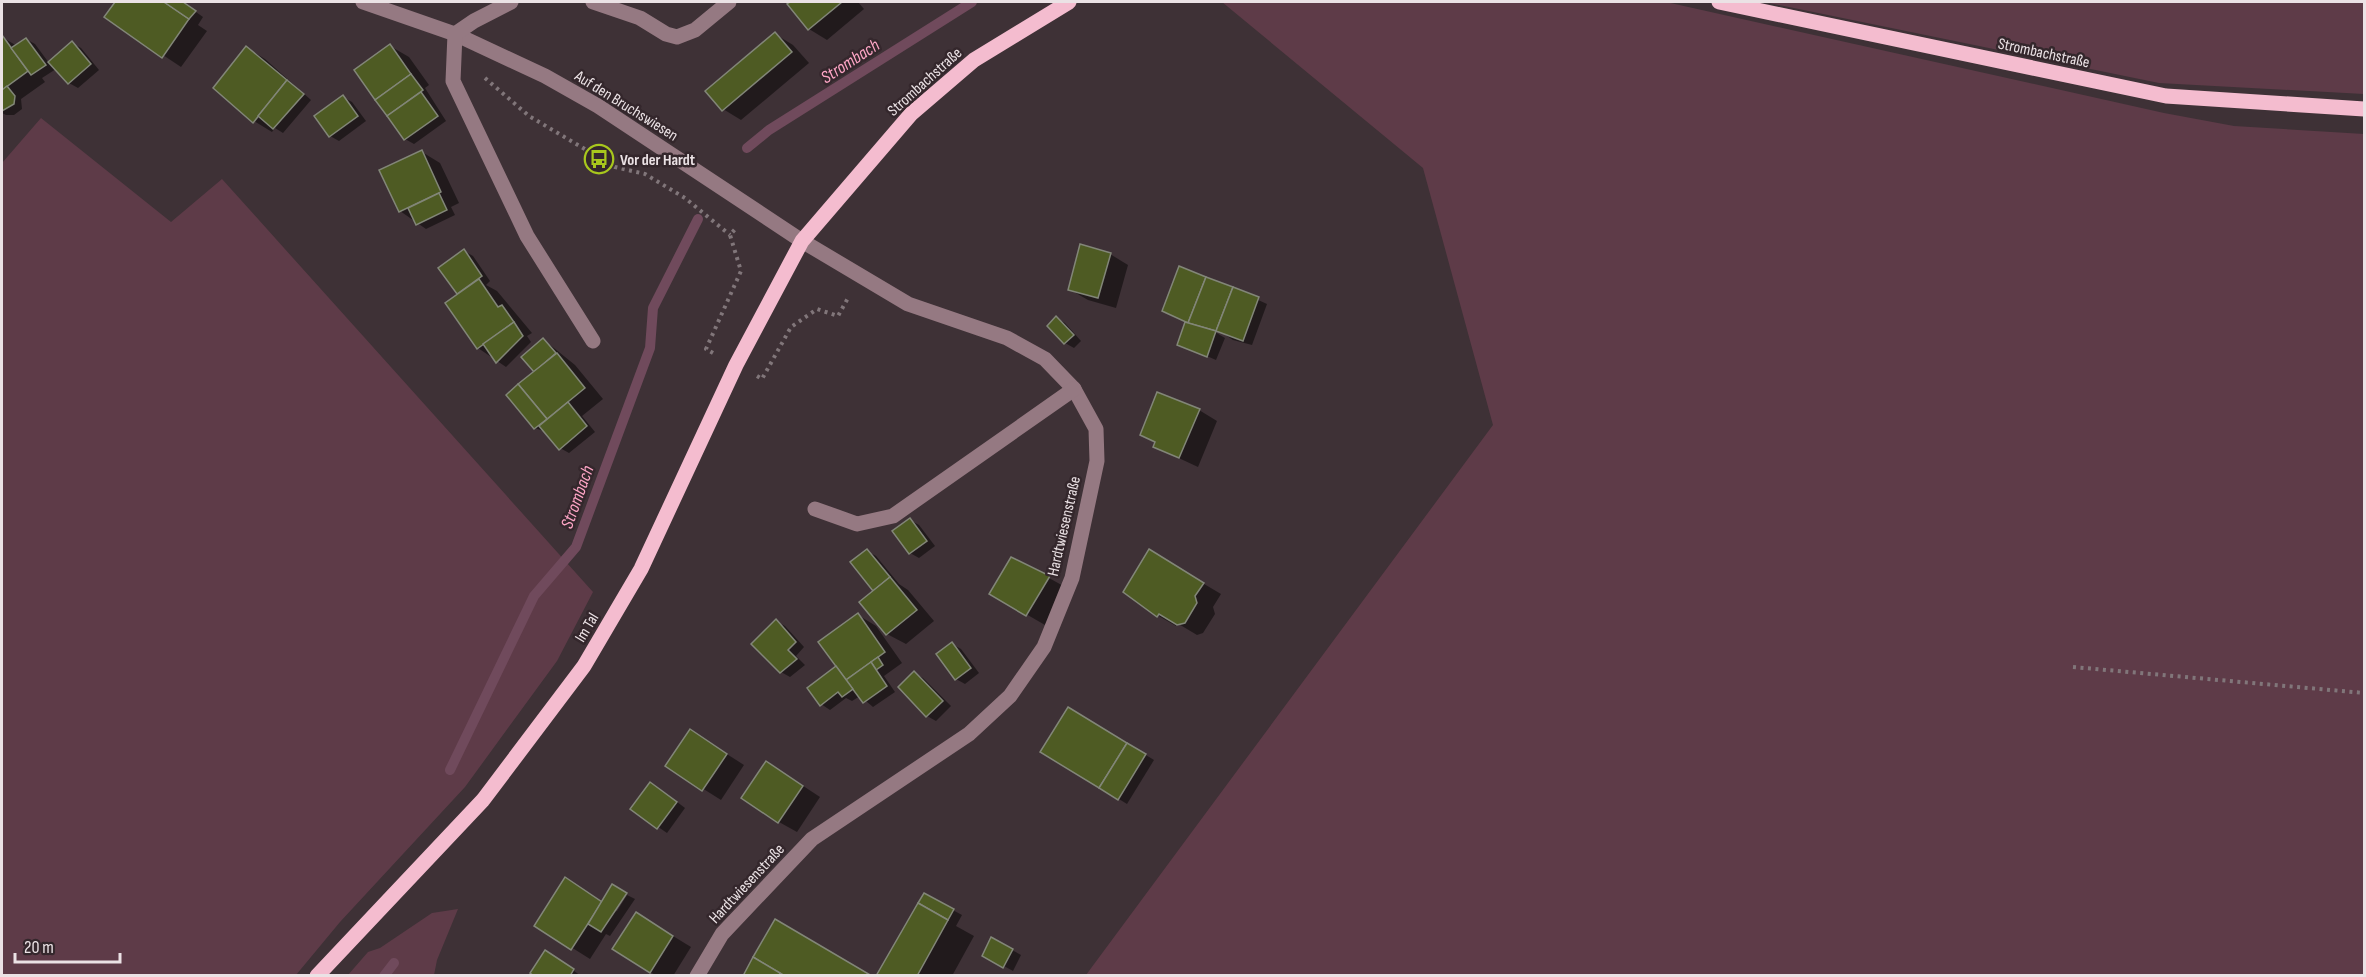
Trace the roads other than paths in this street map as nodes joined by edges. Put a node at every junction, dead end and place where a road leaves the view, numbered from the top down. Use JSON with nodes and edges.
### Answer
{"nodes":[{"id":1,"x":363,"y":2,"type":"edge"},
{"id":2,"x":511,"y":2,"type":"edge"},
{"id":3,"x":593,"y":2,"type":"edge"},
{"id":4,"x":729,"y":2,"type":"edge"},
{"id":5,"x":1069,"y":2,"type":"edge"},
{"id":6,"x":1719,"y":2,"type":"edge"},
{"id":7,"x":455,"y":34,"type":"junction"},
{"id":8,"x":2364,"y":109,"type":"edge"},
{"id":9,"x":802,"y":241,"type":"junction"},
{"id":10,"x":593,"y":341,"type":"dead end"},
{"id":11,"x":1074,"y":389,"type":"junction"},
{"id":12,"x":815,"y":509,"type":"dead end"},
{"id":13,"x":317,"y":975,"type":"edge"},
{"id":14,"x":697,"y":975,"type":"edge"}],
"edges":[{"from":1,"to":7,"type":"street","name":"Auf den Bruchswiesen"},
{"from":2,"to":7,"type":"street"},
{"from":3,"to":4,"type":"street"},
{"from":5,"to":9,"type":"main road","name":"Strombachstraße"},
{"from":6,"to":8,"type":"main road","name":"Strombachstraße"},
{"from":7,"to":9,"type":"street","name":"Auf den Bruchswiesen"},
{"from":7,"to":10,"type":"street"},
{"from":9,"to":11,"type":"street","name":"Hardtwiesenstraße"},
{"from":9,"to":13,"type":"main road","name":"Im Tal"},
{"from":11,"to":12,"type":"street"},
{"from":11,"to":14,"type":"street","name":"Hardtwiesenstraße"}]}
